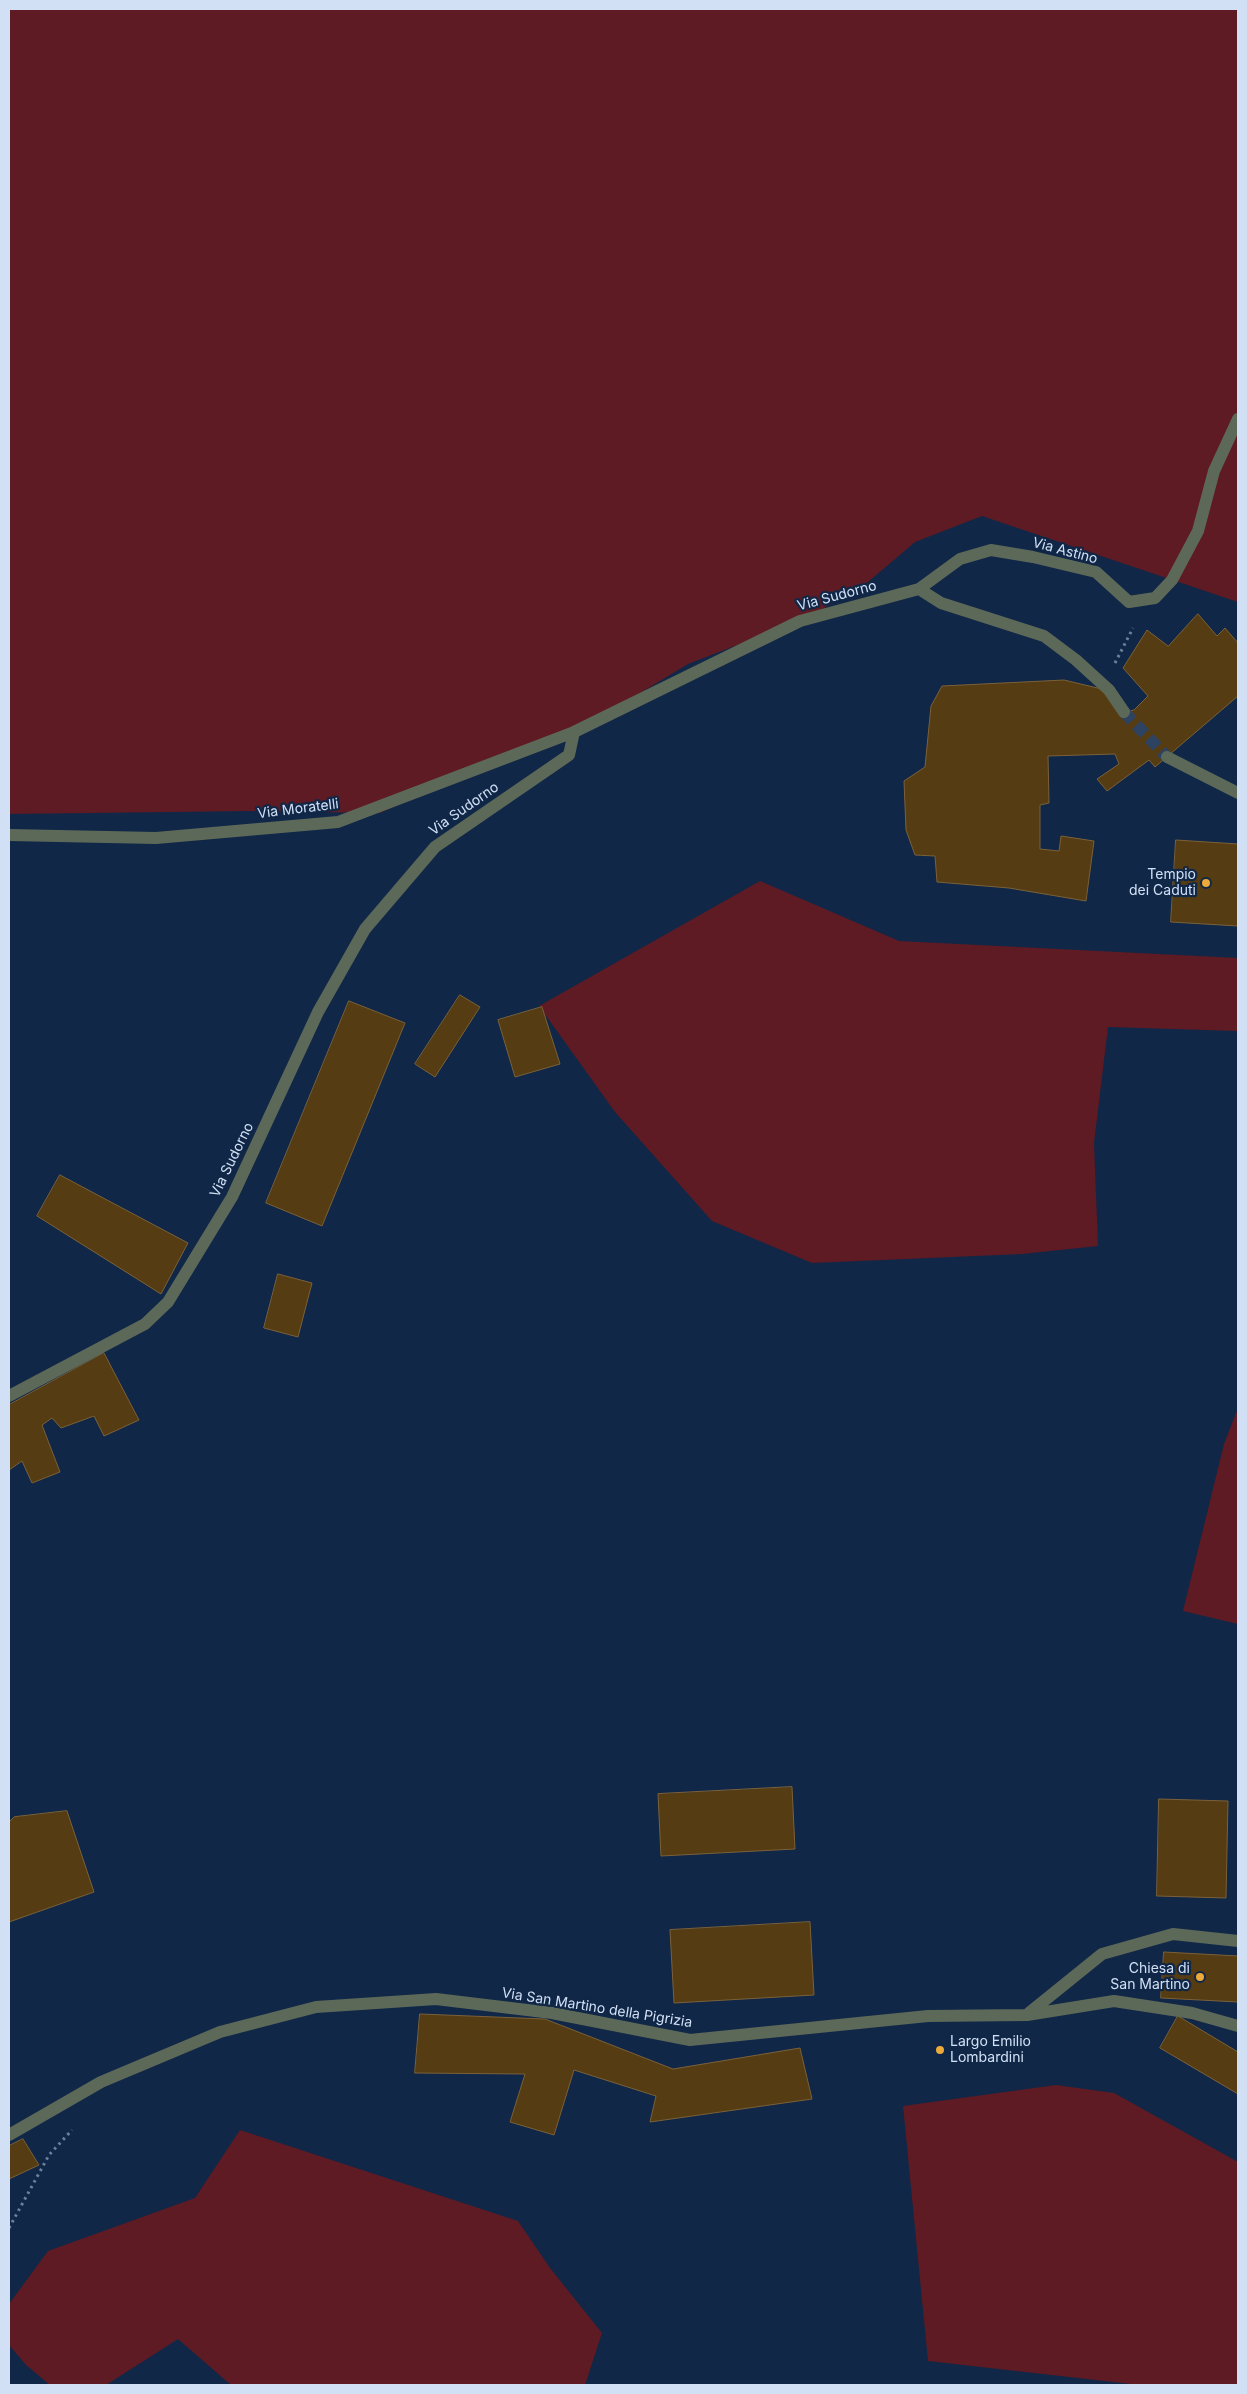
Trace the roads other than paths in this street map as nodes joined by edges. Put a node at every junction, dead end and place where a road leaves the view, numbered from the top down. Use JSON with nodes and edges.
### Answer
{"nodes":[{"id":1,"x":1238,"y":419,"type":"edge"},
{"id":2,"x":919,"y":589,"type":"junction"},
{"id":3,"x":1124,"y":712,"type":"tunnel mouth"},
{"id":4,"x":574,"y":732,"type":"junction"},
{"id":5,"x":1167,"y":757,"type":"tunnel mouth"},
{"id":6,"x":1238,"y":793,"type":"edge"},
{"id":7,"x":9,"y":835,"type":"edge"},
{"id":8,"x":9,"y":1396,"type":"edge"},
{"id":9,"x":1238,"y":1941,"type":"edge"},
{"id":10,"x":1027,"y":2015,"type":"junction"},
{"id":11,"x":1238,"y":2026,"type":"edge"},
{"id":12,"x":9,"y":2135,"type":"edge"}],
"edges":[{"from":1,"to":2,"type":"street","name":"Via Astino"},
{"from":2,"to":3,"type":"street"},
{"from":2,"to":4,"type":"street","name":"Via Sudorno"},
{"from":4,"to":7,"type":"street","name":"Via Moratelli"},
{"from":4,"to":8,"type":"street","name":"Via Sudorno"},
{"from":5,"to":6,"type":"street"},
{"from":9,"to":10,"type":"street"},
{"from":10,"to":11,"type":"street","name":"Via San Martino della Pigrizia"},
{"from":10,"to":12,"type":"street","name":"Via San Martino della Pigrizia"}]}
